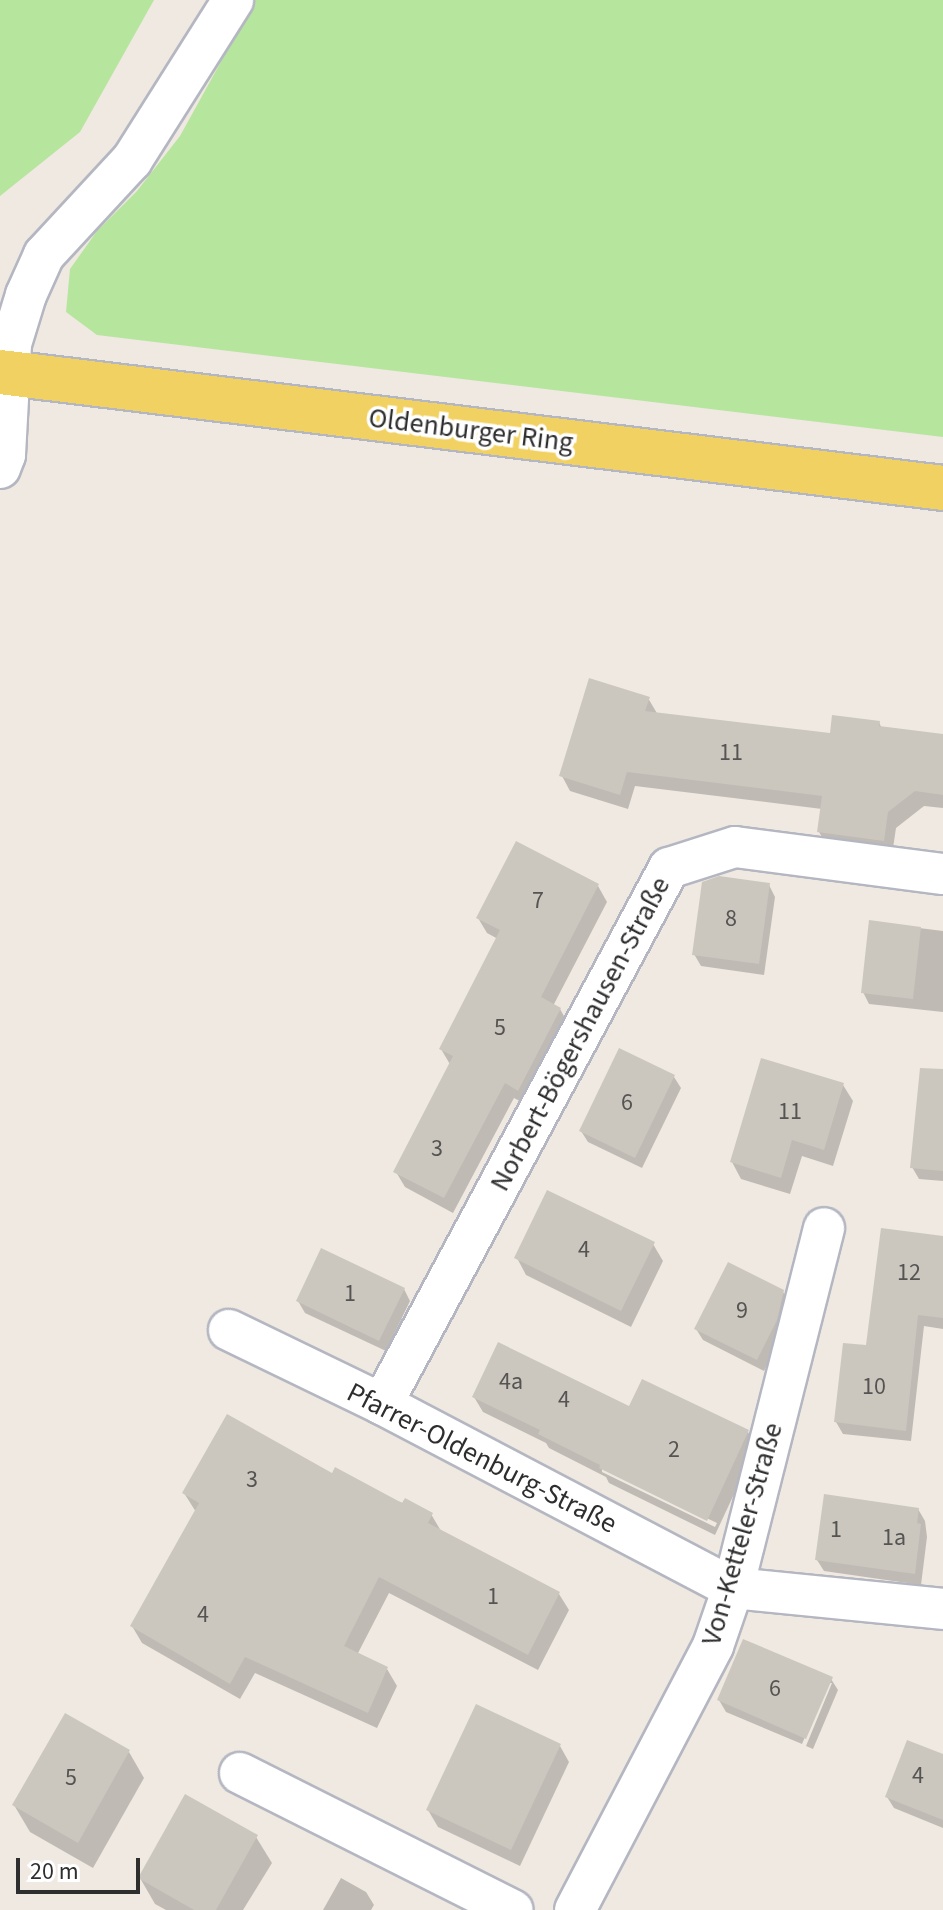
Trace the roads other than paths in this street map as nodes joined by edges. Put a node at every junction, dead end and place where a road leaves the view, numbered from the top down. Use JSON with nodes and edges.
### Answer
{"nodes":[{"id":1,"x":233,"y":0,"type":"edge"},
{"id":2,"x":4,"y":373,"type":"edge"},
{"id":3,"x":0,"y":468,"type":"edge"},
{"id":4,"x":943,"y":488,"type":"edge"},
{"id":5,"x":943,"y":874,"type":"edge"},
{"id":6,"x":824,"y":1228,"type":"dead end"},
{"id":7,"x":229,"y":1330,"type":"dead end"},
{"id":8,"x":382,"y":1404,"type":"junction"},
{"id":9,"x":733,"y":1588,"type":"junction"},
{"id":10,"x":943,"y":1609,"type":"edge"},
{"id":11,"x":240,"y":1773,"type":"dead end"},
{"id":12,"x":512,"y":1910,"type":"edge"},
{"id":13,"x":575,"y":1910,"type":"edge"}],
"edges":[{"from":1,"to":2,"type":"street"},
{"from":2,"to":3,"type":"street"},
{"from":2,"to":4,"type":"main road","name":"Oldenburger Ring"},
{"from":5,"to":8,"type":"street","name":"Norbert-Bögershausen-Straße"},
{"from":6,"to":9,"type":"street","name":"Von-Ketteler-Straße"},
{"from":7,"to":8,"type":"street","name":"Pfarrer-Oldenburg-Straße"},
{"from":8,"to":9,"type":"street","name":"Pfarrer-Oldenburg-Straße"},
{"from":9,"to":10,"type":"street"},
{"from":9,"to":13,"type":"street","name":"Von-Ketteler-Straße"},
{"from":11,"to":12,"type":"street"}]}
